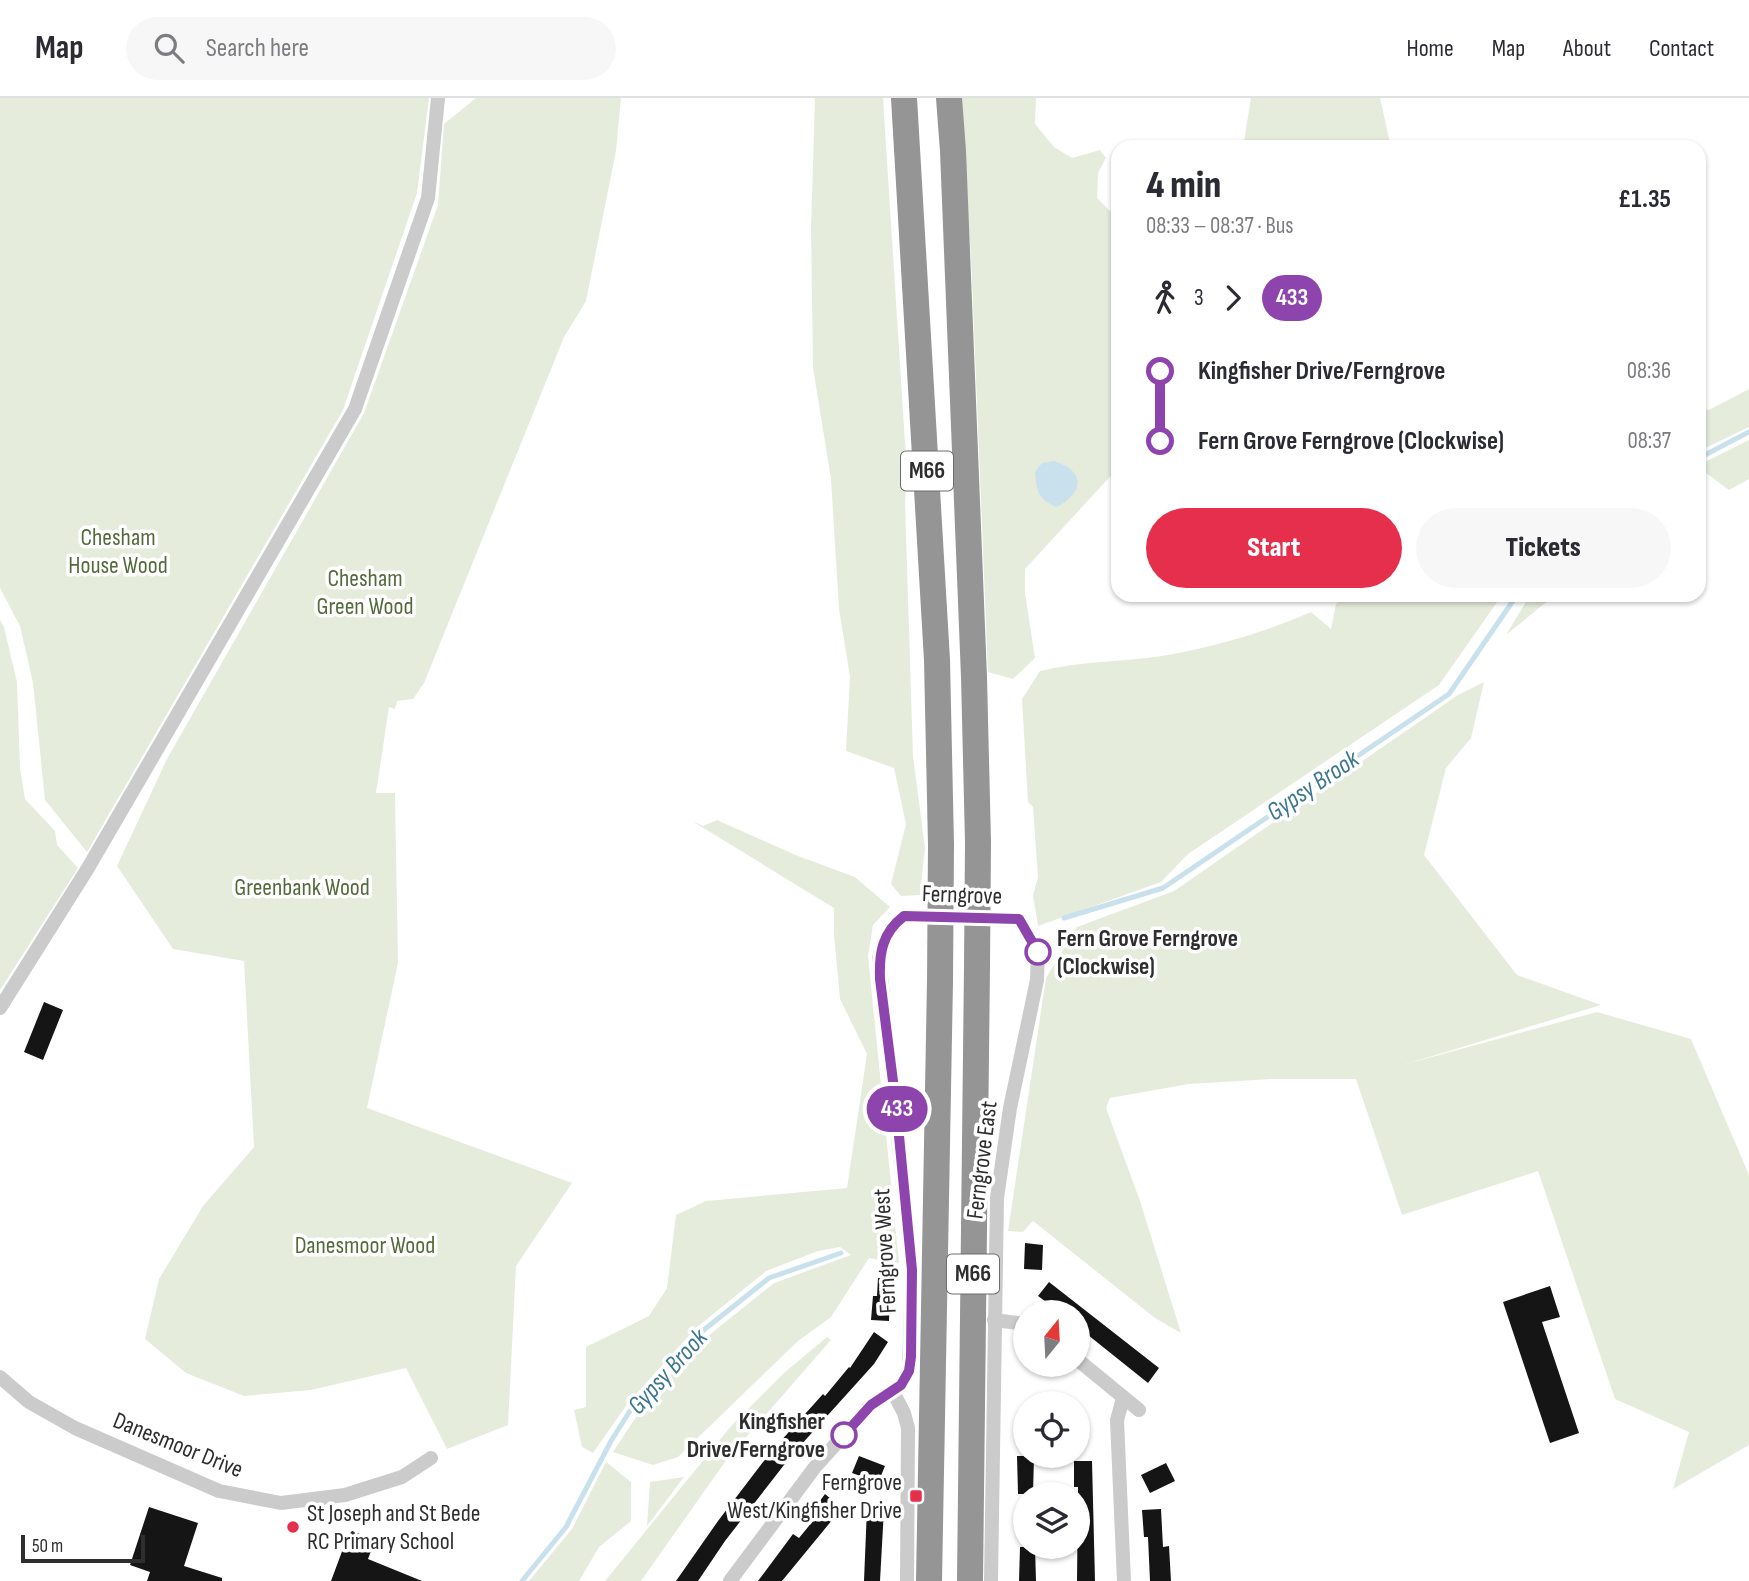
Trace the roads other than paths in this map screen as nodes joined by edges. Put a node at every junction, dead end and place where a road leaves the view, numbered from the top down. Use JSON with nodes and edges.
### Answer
{"nodes":[{"id":1,"x":438,"y":98,"type":"edge"},
{"id":2,"x":904,"y":98,"type":"edge"},
{"id":3,"x":949,"y":98,"type":"edge"},
{"id":4,"x":904,"y":916,"type":"joint"},
{"id":5,"x":1019,"y":919,"type":"joint"},
{"id":6,"x":0,"y":1008,"type":"edge"},
{"id":7,"x":994,"y":1320,"type":"junction"},
{"id":8,"x":1013,"y":1322,"type":"edge"},
{"id":9,"x":1090,"y":1370,"type":"edge"},
{"id":10,"x":0,"y":1377,"type":"edge"},
{"id":11,"x":892,"y":1390,"type":"junction"},
{"id":12,"x":1123,"y":1398,"type":"junction"},
{"id":13,"x":1139,"y":1410,"type":"dead end"},
{"id":14,"x":431,"y":1458,"type":"dead end"},
{"id":15,"x":730,"y":1581,"type":"edge"},
{"id":16,"x":906,"y":1581,"type":"edge"},
{"id":17,"x":929,"y":1581,"type":"edge"},
{"id":18,"x":970,"y":1581,"type":"edge"},
{"id":19,"x":991,"y":1581,"type":"edge"},
{"id":20,"x":1124,"y":1581,"type":"edge"}],
"edges":[{"from":1,"to":6,"type":"street"},
{"from":2,"to":17,"type":"highway","number":"M66","bridge":true},
{"from":3,"to":18,"type":"highway","number":"M66","bridge":true},
{"from":4,"to":5,"type":"street","name":"Ferngrove"},
{"from":4,"to":11,"type":"street","name":"Ferngrove West"},
{"from":5,"to":7,"type":"street","name":"Ferngrove East"},
{"from":7,"to":8,"type":"street"},
{"from":7,"to":19,"type":"street","name":"Ferngrove East"},
{"from":9,"to":12,"type":"street"},
{"from":10,"to":14,"type":"street","name":"Danesmoor Drive"},
{"from":11,"to":15,"type":"street","name":"Ferngrove West"},
{"from":11,"to":16,"type":"street"},
{"from":12,"to":13,"type":"street"},
{"from":12,"to":20,"type":"street"}]}
